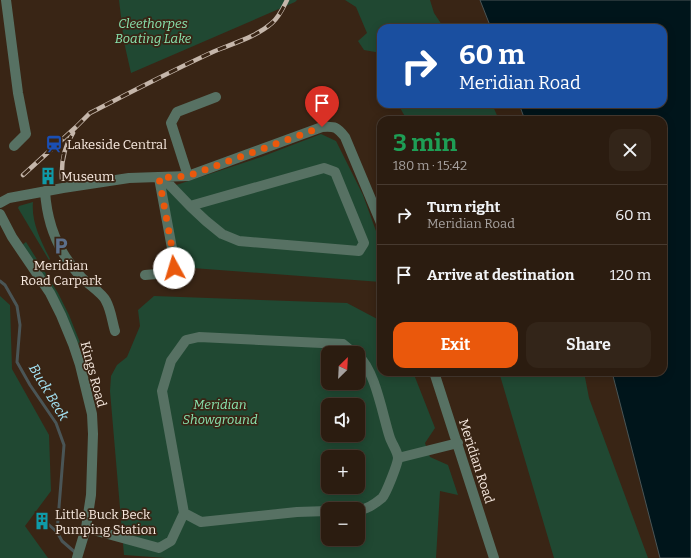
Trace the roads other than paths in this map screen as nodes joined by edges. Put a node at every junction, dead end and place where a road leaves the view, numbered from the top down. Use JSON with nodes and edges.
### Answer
{"nodes":[{"id":1,"x":6,"y":0,"type":"edge"},
{"id":2,"x":216,"y":97,"type":"dead end"},
{"id":3,"x":14,"y":146,"type":"dead end"},
{"id":4,"x":188,"y":176,"type":"junction"},
{"id":5,"x":161,"y":178,"type":"junction"},
{"id":6,"x":45,"y":191,"type":"junction"},
{"id":7,"x":0,"y":203,"type":"edge"},
{"id":8,"x":190,"y":206,"type":"junction"},
{"id":9,"x":377,"y":213,"type":"edge"},
{"id":10,"x":0,"y":214,"type":"edge"},
{"id":11,"x":145,"y":275,"type":"dead end"},
{"id":12,"x":115,"y":331,"type":"dead end"},
{"id":13,"x":345,"y":346,"type":"edge"},
{"id":14,"x":365,"y":365,"type":"edge"},
{"id":15,"x":435,"y":376,"type":"edge"},
{"id":16,"x":458,"y":443,"type":"junction"},
{"id":17,"x":398,"y":458,"type":"junction"},
{"id":18,"x":365,"y":509,"type":"edge"},
{"id":19,"x":321,"y":511,"type":"edge"},
{"id":20,"x":184,"y":513,"type":"junction"},
{"id":21,"x":86,"y":528,"type":"junction"},
{"id":22,"x":78,"y":553,"type":"edge"},
{"id":23,"x":494,"y":558,"type":"edge"}],
"edges":[{"from":1,"to":3,"type":"street"},
{"from":2,"to":4,"type":"street"},
{"from":4,"to":5,"type":"street"},
{"from":4,"to":9,"type":"street"},
{"from":5,"to":6,"type":"street"},
{"from":5,"to":8,"type":"street"},
{"from":5,"to":11,"type":"street"},
{"from":6,"to":7,"type":"street"},
{"from":6,"to":12,"type":"street"},
{"from":8,"to":8,"type":"street"},
{"from":10,"to":21,"type":"street","name":"Kings Road"},
{"from":13,"to":20,"type":"street"},
{"from":14,"to":17,"type":"street"},
{"from":15,"to":16,"type":"street","name":"Meridian Road"},
{"from":16,"to":17,"type":"street"},
{"from":16,"to":23,"type":"street","name":"Meridian Road"},
{"from":17,"to":18,"type":"street"},
{"from":19,"to":20,"type":"street"},
{"from":20,"to":21,"type":"street"},
{"from":21,"to":22,"type":"street","name":"Kings Road"}]}
